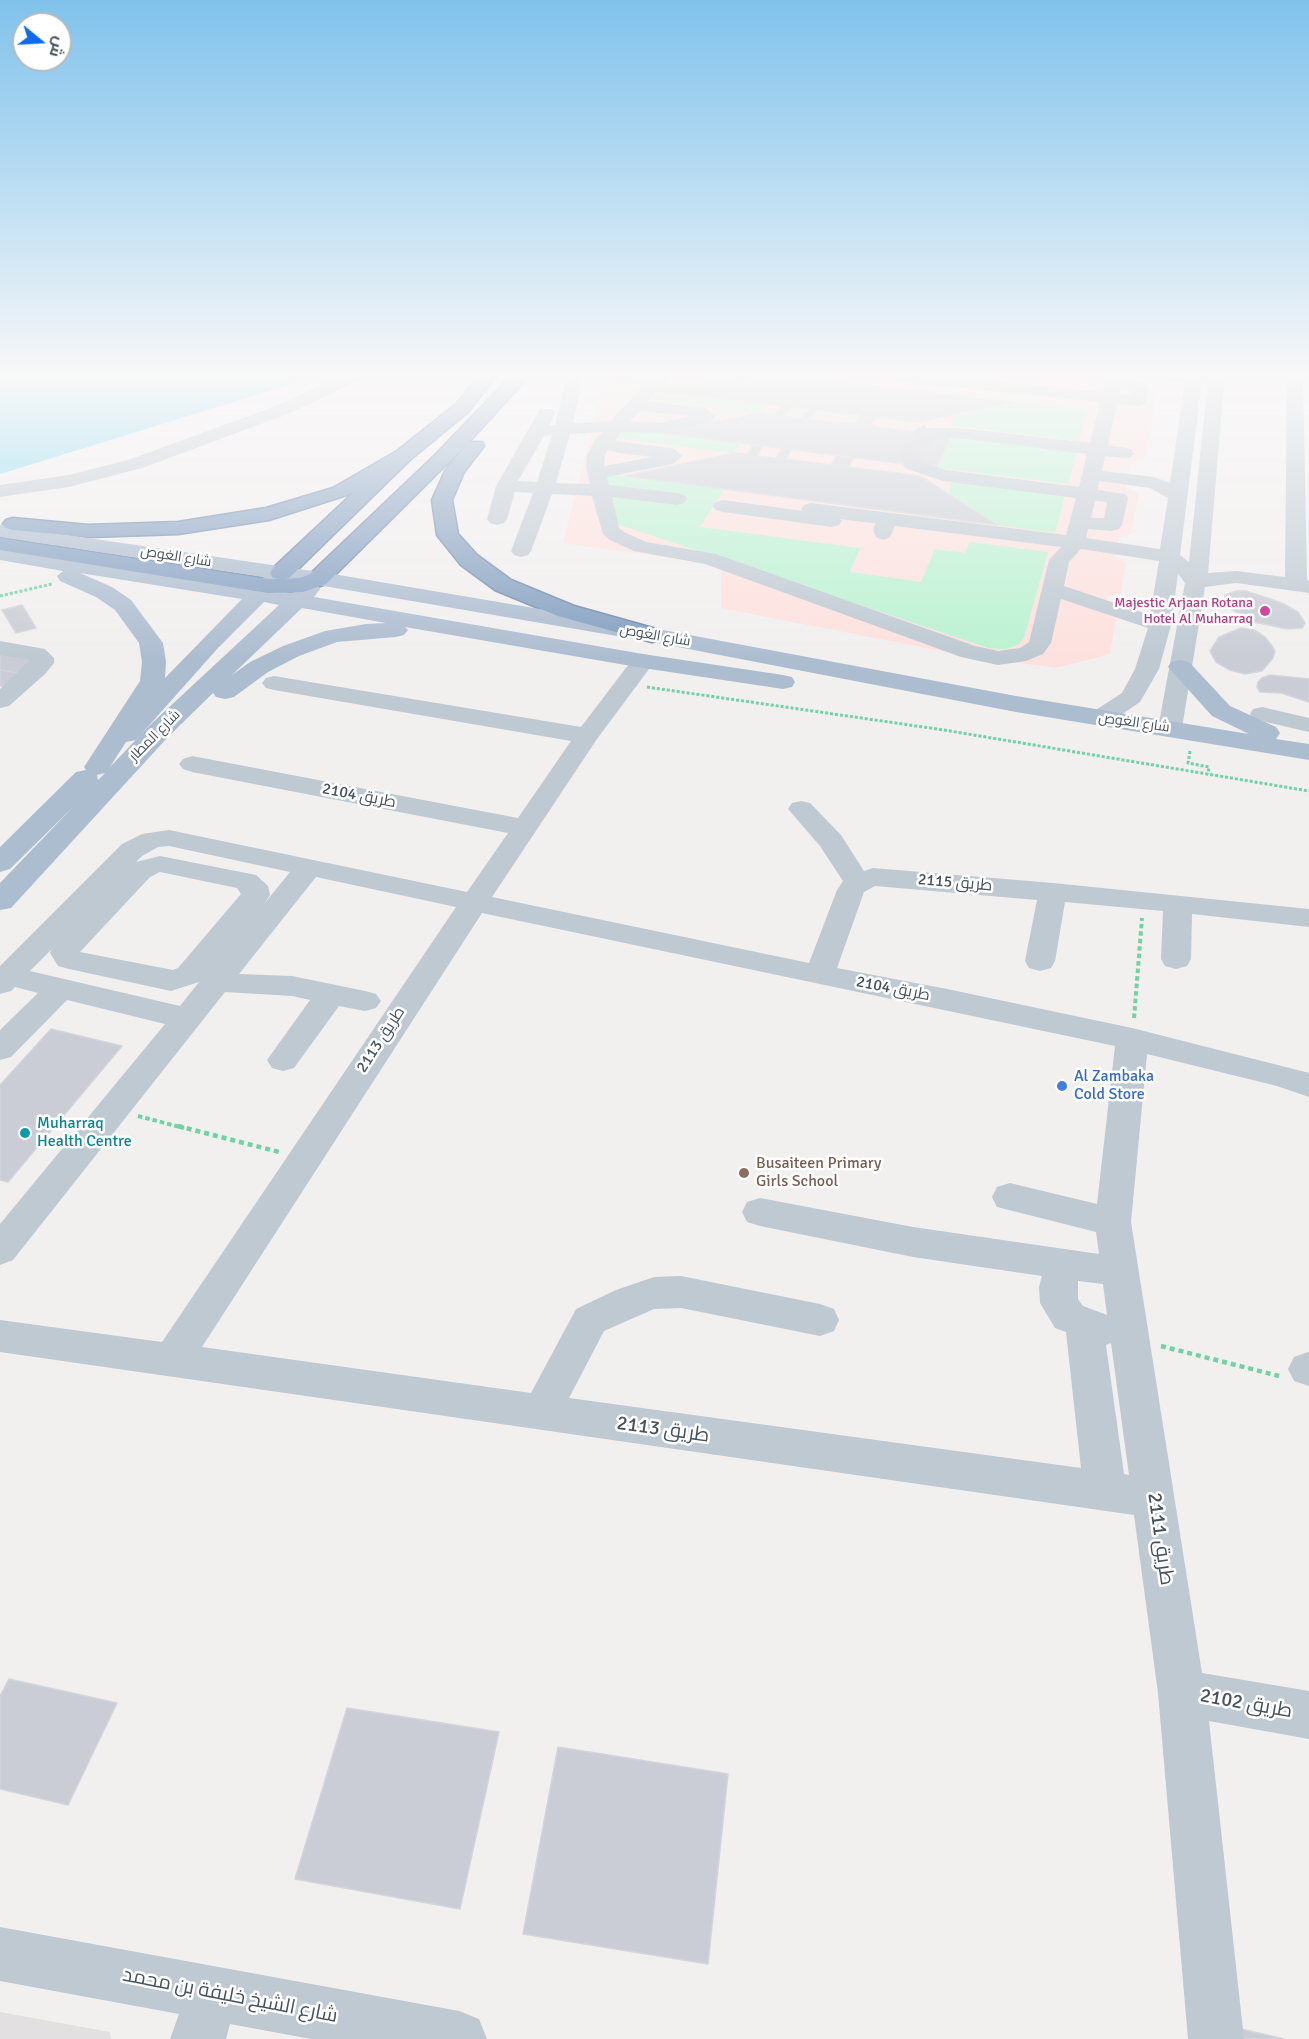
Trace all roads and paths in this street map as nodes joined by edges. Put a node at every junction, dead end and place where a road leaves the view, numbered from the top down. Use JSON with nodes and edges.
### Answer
{"nodes":[{"id":1,"x":119,"y":468,"type":"edge"},
{"id":2,"x":381,"y":468,"type":"edge"},
{"id":3,"x":392,"y":468,"type":"edge"},
{"id":4,"x":413,"y":468,"type":"edge"},
{"id":5,"x":431,"y":468,"type":"edge"},
{"id":6,"x":458,"y":468,"type":"edge"},
{"id":7,"x":515,"y":468,"type":"edge"},
{"id":8,"x":551,"y":468,"type":"edge"},
{"id":9,"x":597,"y":468,"type":"edge"},
{"id":10,"x":641,"y":468,"type":"edge"},
{"id":11,"x":923,"y":468,"type":"edge"},
{"id":12,"x":1084,"y":468,"type":"edge"},
{"id":13,"x":1096,"y":468,"type":"edge"},
{"id":14,"x":1120,"y":468,"type":"edge"},
{"id":15,"x":1120,"y":468,"type":"edge"},
{"id":16,"x":1133,"y":468,"type":"edge"},
{"id":17,"x":1139,"y":468,"type":"edge"},
{"id":18,"x":1174,"y":468,"type":"edge"},
{"id":19,"x":1182,"y":468,"type":"edge"},
{"id":20,"x":1208,"y":468,"type":"edge"},
{"id":21,"x":1301,"y":468,"type":"edge"},
{"id":22,"x":1094,"y":471,"type":"junction"},
{"id":23,"x":599,"y":482,"type":"junction"},
{"id":24,"x":506,"y":486,"type":"junction"},
{"id":25,"x":545,"y":487,"type":"junction"},
{"id":26,"x":0,"y":491,"type":"edge"},
{"id":27,"x":1178,"y":496,"type":"junction"},
{"id":28,"x":677,"y":499,"type":"dead end"},
{"id":29,"x":723,"y":506,"type":"dead end"},
{"id":30,"x":811,"y":509,"type":"dead end"},
{"id":31,"x":497,"y":519,"type":"dead end"},
{"id":32,"x":0,"y":523,"type":"edge"},
{"id":33,"x":1080,"y":523,"type":"junction"},
{"id":34,"x":688,"y":532,"type":"dead end"},
{"id":35,"x":1,"y":546,"type":"edge"},
{"id":36,"x":1070,"y":548,"type":"junction"},
{"id":37,"x":520,"y":551,"type":"dead end"},
{"id":38,"x":675,"y":552,"type":"junction"},
{"id":39,"x":1169,"y":563,"type":"junction"},
{"id":40,"x":1197,"y":573,"type":"junction"},
{"id":41,"x":1271,"y":582,"type":"junction"},
{"id":42,"x":56,"y":584,"type":"dead end"},
{"id":43,"x":288,"y":585,"type":"junction"},
{"id":44,"x":1303,"y":586,"type":"edge"},
{"id":45,"x":1052,"y":589,"type":"junction"},
{"id":46,"x":0,"y":596,"type":"edge"},
{"id":47,"x":1309,"y":606,"type":"edge"},
{"id":48,"x":1160,"y":625,"type":"junction"},
{"id":49,"x":484,"y":633,"type":"junction"},
{"id":50,"x":652,"y":635,"type":"junction"},
{"id":51,"x":0,"y":648,"type":"edge"},
{"id":52,"x":643,"y":661,"type":"junction"},
{"id":53,"x":1180,"y":667,"type":"junction"},
{"id":54,"x":767,"y":680,"type":"junction"},
{"id":55,"x":274,"y":683,"type":"dead end"},
{"id":56,"x":626,"y":684,"type":"junction"},
{"id":57,"x":0,"y":701,"type":"edge"},
{"id":58,"x":1262,"y":714,"type":"dead end"},
{"id":59,"x":1100,"y":718,"type":"junction"},
{"id":60,"x":1309,"y":725,"type":"edge"},
{"id":61,"x":1170,"y":728,"type":"junction"},
{"id":62,"x":159,"y":731,"type":"junction"},
{"id":63,"x":587,"y":736,"type":"junction"},
{"id":64,"x":1309,"y":746,"type":"edge"},
{"id":65,"x":1190,"y":751,"type":"junction"},
{"id":66,"x":1309,"y":752,"type":"edge"},
{"id":67,"x":192,"y":764,"type":"dead end"},
{"id":68,"x":97,"y":767,"type":"junction"},
{"id":69,"x":1309,"y":770,"type":"edge"},
{"id":70,"x":1208,"y":774,"type":"junction"},
{"id":71,"x":1309,"y":791,"type":"edge"},
{"id":72,"x":801,"y":810,"type":"dead end"},
{"id":73,"x":526,"y":828,"type":"junction"},
{"id":74,"x":5,"y":856,"type":"edge"},
{"id":75,"x":310,"y":866,"type":"junction"},
{"id":76,"x":858,"y":882,"type":"junction"},
{"id":77,"x":1053,"y":892,"type":"junction"},
{"id":78,"x":1143,"y":900,"type":"junction"},
{"id":79,"x":0,"y":901,"type":"edge"},
{"id":80,"x":474,"y":902,"type":"junction"},
{"id":81,"x":1178,"y":903,"type":"junction"},
{"id":82,"x":93,"y":904,"type":"junction"},
{"id":83,"x":1309,"y":918,"type":"edge"},
{"id":84,"x":237,"y":935,"type":"junction"},
{"id":85,"x":1176,"y":959,"type":"dead end"},
{"id":86,"x":1040,"y":961,"type":"dead end"},
{"id":87,"x":819,"y":975,"type":"junction"},
{"id":88,"x":216,"y":981,"type":"junction"},
{"id":89,"x":2,"y":982,"type":"edge"},
{"id":90,"x":60,"y":989,"type":"junction"},
{"id":91,"x":331,"y":994,"type":"junction"},
{"id":92,"x":365,"y":1001,"type":"dead end"},
{"id":93,"x":186,"y":1018,"type":"junction"},
{"id":94,"x":1132,"y":1040,"type":"junction"},
{"id":95,"x":0,"y":1049,"type":"edge"},
{"id":96,"x":283,"y":1060,"type":"dead end"},
{"id":97,"x":1309,"y":1085,"type":"edge"},
{"id":98,"x":112,"y":1109,"type":"junction"},
{"id":99,"x":303,"y":1158,"type":"junction"},
{"id":100,"x":1010,"y":1197,"type":"dead end"},
{"id":101,"x":760,"y":1212,"type":"dead end"},
{"id":102,"x":1113,"y":1222,"type":"junction"},
{"id":103,"x":0,"y":1250,"type":"edge"},
{"id":104,"x":1063,"y":1265,"type":"junction"},
{"id":105,"x":1118,"y":1268,"type":"junction"},
{"id":106,"x":820,"y":1320,"type":"dead end"},
{"id":107,"x":1084,"y":1324,"type":"junction"},
{"id":108,"x":0,"y":1336,"type":"edge"},
{"id":109,"x":1131,"y":1339,"type":"junction"},
{"id":110,"x":172,"y":1360,"type":"junction"},
{"id":111,"x":1308,"y":1369,"type":"edge"},
{"id":112,"x":542,"y":1413,"type":"junction"},
{"id":113,"x":1106,"y":1492,"type":"junction"},
{"id":114,"x":1155,"y":1498,"type":"junction"},
{"id":115,"x":1182,"y":1693,"type":"junction"},
{"id":116,"x":1309,"y":1715,"type":"edge"},
{"id":117,"x":0,"y":1954,"type":"edge"},
{"id":118,"x":206,"y":2016,"type":"edge"},
{"id":119,"x":459,"y":2039,"type":"edge"},
{"id":120,"x":1216,"y":2039,"type":"edge"}],
"edges":[{"from":1,"to":26,"type":"street"},
{"from":2,"to":32,"type":"highway"},
{"from":3,"to":43,"type":"highway"},
{"from":4,"to":43,"type":"highway"},
{"from":5,"to":43,"type":"highway"},
{"from":6,"to":50,"type":"highway"},
{"from":7,"to":24,"type":"street"},
{"from":8,"to":25,"type":"street"},
{"from":9,"to":23,"type":"street"},
{"from":10,"to":23,"type":"street"},
{"from":11,"to":22,"type":"street"},
{"from":12,"to":22,"type":"street"},
{"from":13,"to":22,"type":"street"},
{"from":14,"to":22,"type":"street"},
{"from":15,"to":22,"type":"street"},
{"from":16,"to":27,"type":"street"},
{"from":17,"to":18,"type":"street"},
{"from":19,"to":27,"type":"street"},
{"from":20,"to":40,"type":"street"},
{"from":21,"to":44,"type":"street"},
{"from":22,"to":33,"type":"street"},
{"from":22,"to":33,"type":"street"},
{"from":23,"to":25,"type":"street"},
{"from":23,"to":28,"type":"street"},
{"from":23,"to":38,"type":"street"},
{"from":24,"to":25,"type":"street"},
{"from":24,"to":31,"type":"street"},
{"from":25,"to":37,"type":"street"},
{"from":27,"to":39,"type":"street"},
{"from":29,"to":36,"type":"street"},
{"from":30,"to":36,"type":"street"},
{"from":33,"to":36,"type":"street"},
{"from":34,"to":38,"type":"street"},
{"from":35,"to":43,"type":"main road","name":"شارع الغوص"},
{"from":35,"to":43,"type":"main road","name":"شارع الغوص"},
{"from":35,"to":68,"type":"main road"},
{"from":36,"to":39,"type":"street"},
{"from":36,"to":45,"type":"street"},
{"from":38,"to":45,"type":"street"},
{"from":39,"to":40,"type":"street"},
{"from":39,"to":48,"type":"street"},
{"from":40,"to":41,"type":"street"},
{"from":40,"to":53,"type":"street"},
{"from":41,"to":44,"type":"street"},
{"from":41,"to":47,"type":"street"},
{"from":42,"to":46,"type":"path"},
{"from":43,"to":49,"type":"main road","name":"شارع الغوص"},
{"from":43,"to":50,"type":"main road","name":"شارع الغوص"},
{"from":43,"to":62,"type":"main road","name":"شارع المطار"},
{"from":43,"to":68,"type":"main road","name":"شارع المطار"},
{"from":45,"to":48,"type":"street"},
{"from":48,"to":59,"type":"street"},
{"from":49,"to":52,"type":"main road","name":"شارع الغوص"},
{"from":49,"to":62,"type":"main road"},
{"from":50,"to":59,"type":"main road","name":"شارع الغوص"},
{"from":51,"to":57,"type":"street"},
{"from":52,"to":54,"type":"main road","name":"شارع الغوص"},
{"from":52,"to":56,"type":"street"},
{"from":53,"to":61,"type":"street"},
{"from":53,"to":64,"type":"main road"},
{"from":54,"to":61,"type":"main road"},
{"from":54,"to":65,"type":"main road","name":"شارع الغوص"},
{"from":55,"to":63,"type":"street"},
{"from":56,"to":63,"type":"street"},
{"from":56,"to":70,"type":"path"},
{"from":58,"to":60,"type":"street"},
{"from":59,"to":61,"type":"main road","name":"شارع الغوص"},
{"from":61,"to":66,"type":"main road","name":"شارع الغوص"},
{"from":62,"to":79,"type":"main road","name":"شارع المطار"},
{"from":63,"to":73,"type":"street"},
{"from":65,"to":69,"type":"main road","name":"شارع الغوص"},
{"from":65,"to":70,"type":"path"},
{"from":67,"to":73,"type":"street","name":"طريق 2104"},
{"from":68,"to":74,"type":"main road","name":"شارع المطار"},
{"from":70,"to":71,"type":"path"},
{"from":72,"to":76,"type":"street"},
{"from":73,"to":80,"type":"street"},
{"from":75,"to":80,"type":"street","name":"طريق 2104"},
{"from":75,"to":82,"type":"street","name":"طريق 2104"},
{"from":75,"to":84,"type":"street"},
{"from":76,"to":77,"type":"street","name":"طريق 2115"},
{"from":76,"to":87,"type":"street"},
{"from":77,"to":78,"type":"street","name":"طريق 2115"},
{"from":77,"to":86,"type":"street"},
{"from":78,"to":81,"type":"street","name":"طريق 2115"},
{"from":78,"to":94,"type":"path"},
{"from":80,"to":87,"type":"street","name":"طريق 2104"},
{"from":80,"to":99,"type":"street","name":"طريق 2113"},
{"from":81,"to":83,"type":"street","name":"طريق 2115"},
{"from":81,"to":85,"type":"street"},
{"from":82,"to":84,"type":"street"},
{"from":82,"to":84,"type":"street"},
{"from":82,"to":89,"type":"street"},
{"from":84,"to":88,"type":"street"},
{"from":87,"to":94,"type":"street","name":"طريق 2104"},
{"from":88,"to":91,"type":"street"},
{"from":88,"to":93,"type":"street"},
{"from":89,"to":90,"type":"street"},
{"from":90,"to":93,"type":"street"},
{"from":90,"to":95,"type":"street"},
{"from":91,"to":92,"type":"street"},
{"from":91,"to":96,"type":"street"},
{"from":93,"to":98,"type":"street"},
{"from":94,"to":97,"type":"street","name":"طريق 2104"},
{"from":94,"to":102,"type":"street","name":"طريق 2111"},
{"from":98,"to":99,"type":"path"},
{"from":98,"to":103,"type":"street"},
{"from":99,"to":110,"type":"street","name":"طريق 2113"},
{"from":100,"to":102,"type":"street"},
{"from":101,"to":104,"type":"street"},
{"from":102,"to":105,"type":"street","name":"طريق 2111"},
{"from":104,"to":105,"type":"street"},
{"from":104,"to":107,"type":"street"},
{"from":105,"to":109,"type":"street","name":"طريق 2111"},
{"from":106,"to":112,"type":"street"},
{"from":107,"to":109,"type":"street"},
{"from":107,"to":113,"type":"street"},
{"from":108,"to":110,"type":"street","name":"طريق 2113"},
{"from":109,"to":111,"type":"path"},
{"from":109,"to":114,"type":"street","name":"طريق 2111"},
{"from":110,"to":112,"type":"street","name":"طريق 2113"},
{"from":112,"to":113,"type":"street","name":"طريق 2113"},
{"from":113,"to":114,"type":"street","name":"طريق 2113"},
{"from":114,"to":115,"type":"street","name":"طريق 2111"},
{"from":115,"to":116,"type":"street","name":"طريق 2102"},
{"from":115,"to":120,"type":"street","name":"طريق 2111"},
{"from":117,"to":118,"type":"street","name":"شارع الشيخ خليفة بن محمد"},
{"from":118,"to":119,"type":"street","name":"شارع الشيخ خليفة بن محمد"}]}
